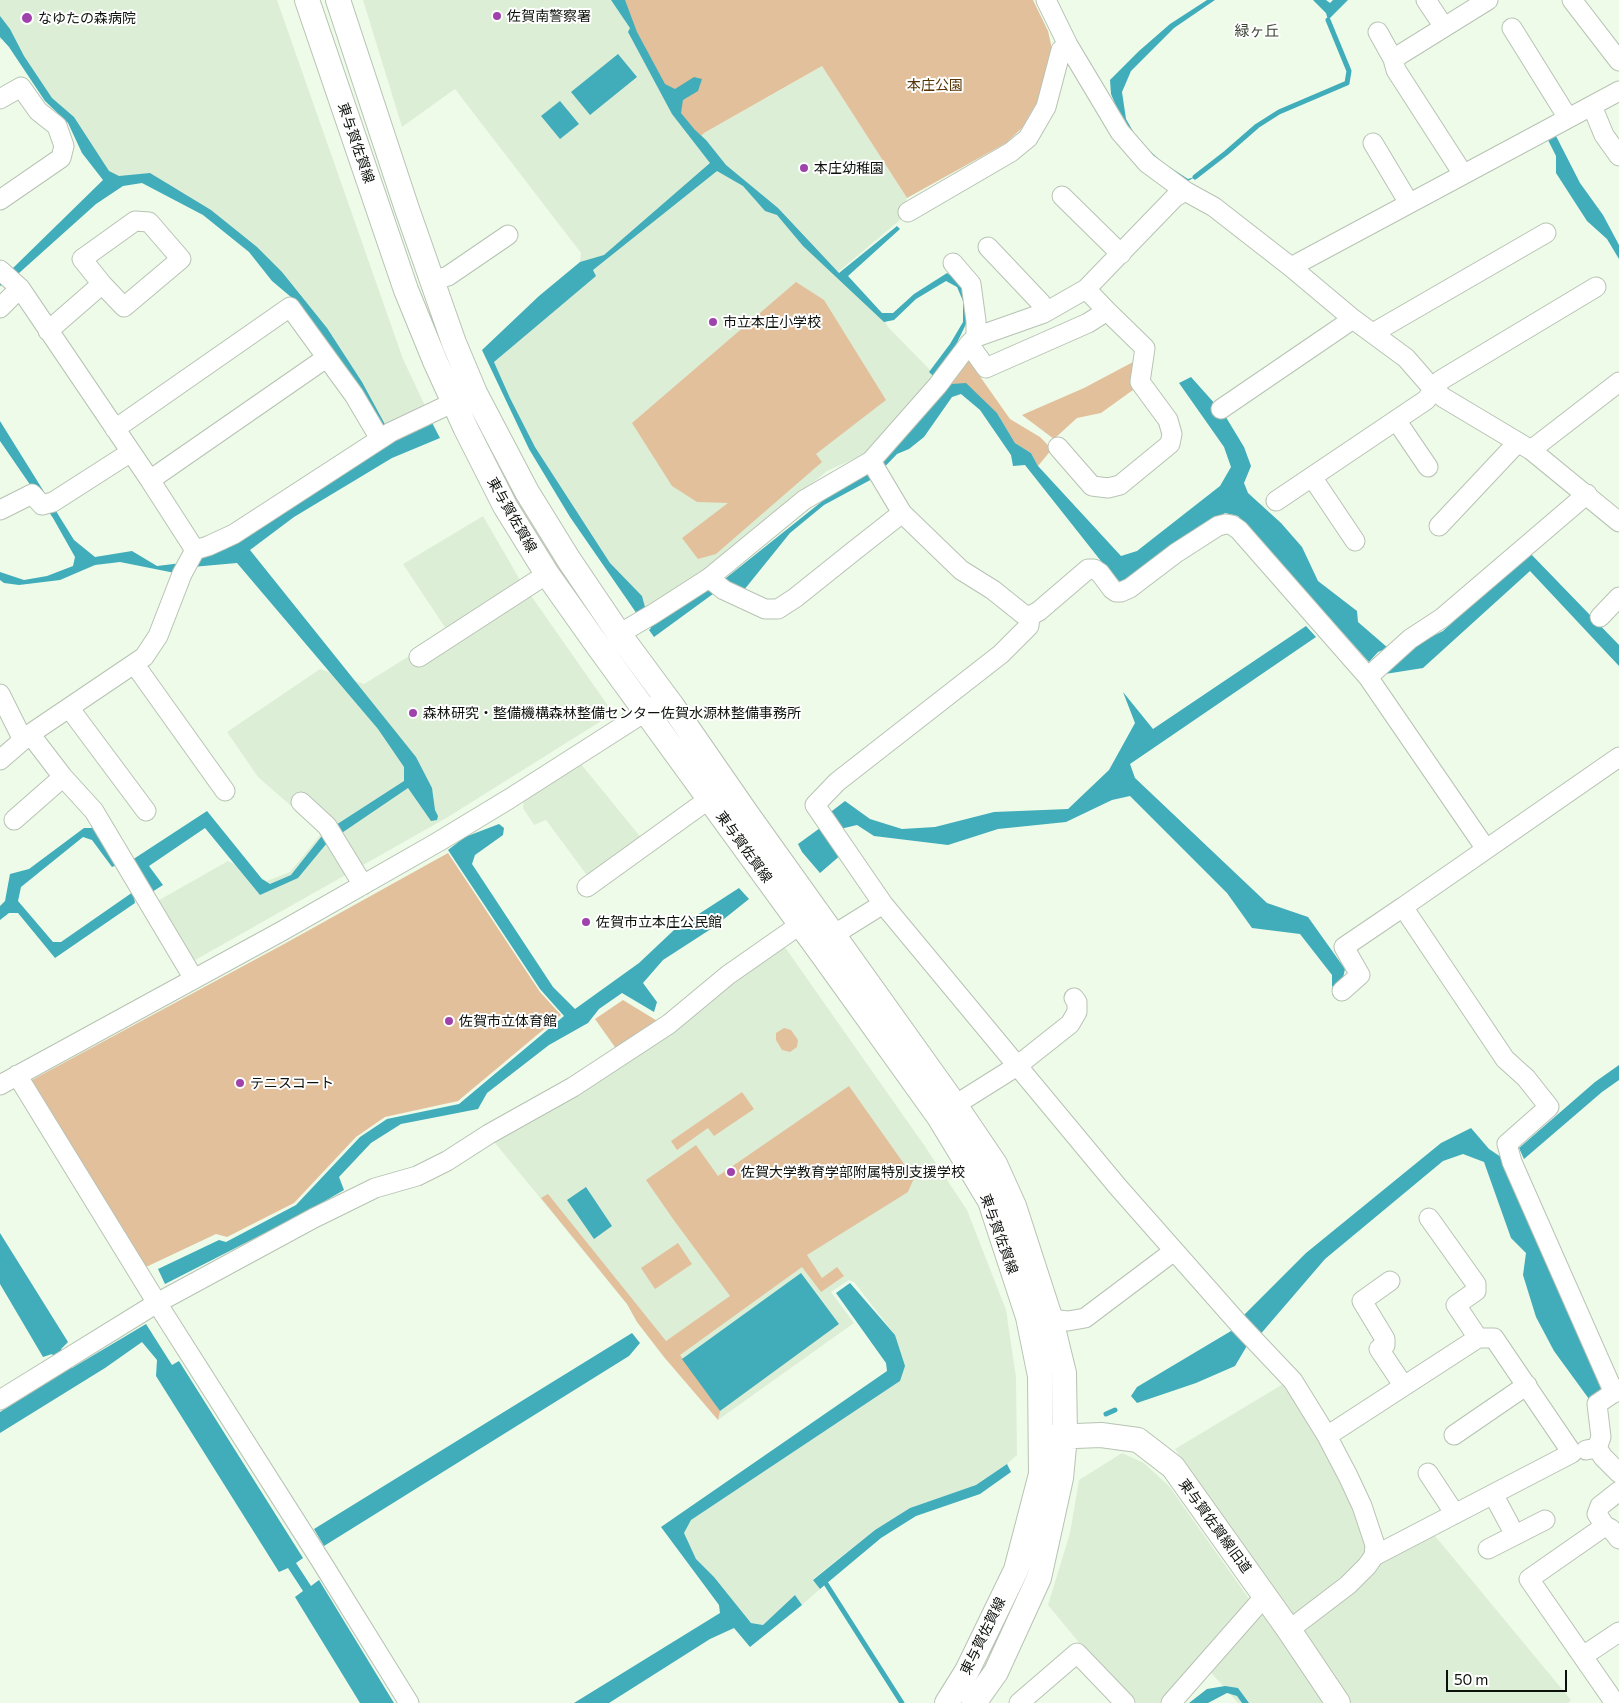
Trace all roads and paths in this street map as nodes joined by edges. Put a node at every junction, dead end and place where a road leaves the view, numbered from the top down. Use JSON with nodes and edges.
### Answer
{"nodes":[{"id":1,"x":307,"y":0,"type":"edge"},
{"id":2,"x":338,"y":0,"type":"edge"},
{"id":3,"x":1046,"y":0,"type":"edge"},
{"id":4,"x":1426,"y":0,"type":"edge"},
{"id":5,"x":1488,"y":0,"type":"edge"},
{"id":6,"x":1572,"y":0,"type":"edge"},
{"id":7,"x":1444,"y":27,"type":"junction"},
{"id":8,"x":1512,"y":28,"type":"dead end"},
{"id":9,"x":1378,"y":32,"type":"dead end"},
{"id":10,"x":1068,"y":45,"type":"junction"},
{"id":11,"x":1393,"y":59,"type":"junction"},
{"id":12,"x":1619,"y":61,"type":"edge"},
{"id":13,"x":1619,"y":91,"type":"edge"},
{"id":14,"x":0,"y":99,"type":"edge"},
{"id":15,"x":1592,"y":106,"type":"junction"},
{"id":16,"x":1568,"y":118,"type":"junction"},
{"id":17,"x":1373,"y":143,"type":"dead end"},
{"id":18,"x":1619,"y":156,"type":"edge"},
{"id":19,"x":1463,"y":174,"type":"junction"},
{"id":20,"x":1185,"y":191,"type":"junction"},
{"id":21,"x":1062,"y":196,"type":"dead end"},
{"id":22,"x":0,"y":200,"type":"edge"},
{"id":23,"x":1409,"y":203,"type":"junction"},
{"id":24,"x":908,"y":212,"type":"dead end"},
{"id":25,"x":1546,"y":232,"type":"dead end"},
{"id":26,"x":508,"y":235,"type":"dead end"},
{"id":27,"x":988,"y":247,"type":"dead end"},
{"id":28,"x":1121,"y":254,"type":"junction"},
{"id":29,"x":952,"y":263,"type":"dead end"},
{"id":30,"x":1290,"y":267,"type":"junction"},
{"id":31,"x":0,"y":270,"type":"edge"},
{"id":32,"x":432,"y":281,"type":"junction"},
{"id":33,"x":102,"y":284,"type":"junction"},
{"id":34,"x":18,"y":285,"type":"junction"},
{"id":35,"x":1596,"y":287,"type":"dead end"},
{"id":36,"x":1086,"y":289,"type":"junction"},
{"id":37,"x":0,"y":308,"type":"edge"},
{"id":38,"x":1107,"y":311,"type":"junction"},
{"id":39,"x":1044,"y":312,"type":"junction"},
{"id":40,"x":1353,"y":319,"type":"junction"},
{"id":41,"x":48,"y":331,"type":"junction"},
{"id":42,"x":1373,"y":333,"type":"junction"},
{"id":43,"x":972,"y":340,"type":"junction"},
{"id":44,"x":326,"y":358,"type":"junction"},
{"id":45,"x":1619,"y":382,"type":"edge"},
{"id":46,"x":1434,"y":390,"type":"junction"},
{"id":47,"x":464,"y":398,"type":"junction"},
{"id":48,"x":1221,"y":409,"type":"dead end"},
{"id":49,"x":1396,"y":420,"type":"junction"},
{"id":50,"x":115,"y":429,"type":"junction"},
{"id":51,"x":386,"y":436,"type":"junction"},
{"id":52,"x":1525,"y":446,"type":"junction"},
{"id":53,"x":1058,"y":447,"type":"dead end"},
{"id":54,"x":131,"y":452,"type":"junction"},
{"id":55,"x":875,"y":467,"type":"junction"},
{"id":56,"x":1428,"y":468,"type":"dead end"},
{"id":57,"x":1312,"y":477,"type":"junction"},
{"id":58,"x":150,"y":480,"type":"junction"},
{"id":59,"x":1587,"y":494,"type":"junction"},
{"id":60,"x":1276,"y":501,"type":"dead end"},
{"id":61,"x":0,"y":510,"type":"edge"},
{"id":62,"x":1615,"y":510,"type":"edge"},
{"id":63,"x":902,"y":514,"type":"junction"},
{"id":64,"x":1439,"y":526,"type":"dead end"},
{"id":65,"x":1355,"y":541,"type":"dead end"},
{"id":66,"x":189,"y":561,"type":"junction"},
{"id":67,"x":547,"y":574,"type":"junction"},
{"id":68,"x":716,"y":583,"type":"junction"},
{"id":69,"x":1619,"y":597,"type":"edge"},
{"id":70,"x":1030,"y":616,"type":"junction"},
{"id":71,"x":1600,"y":617,"type":"dead end"},
{"id":72,"x":619,"y":634,"type":"junction"},
{"id":73,"x":418,"y":656,"type":"dead end"},
{"id":74,"x":135,"y":665,"type":"junction"},
{"id":75,"x":1368,"y":677,"type":"junction"},
{"id":76,"x":0,"y":694,"type":"edge"},
{"id":77,"x":666,"y":698,"type":"junction"},
{"id":78,"x":70,"y":708,"type":"junction"},
{"id":79,"x":646,"y":711,"type":"junction"},
{"id":80,"x":27,"y":737,"type":"junction"},
{"id":81,"x":1619,"y":757,"type":"edge"},
{"id":82,"x":0,"y":760,"type":"edge"},
{"id":83,"x":63,"y":777,"type":"junction"},
{"id":84,"x":225,"y":792,"type":"dead end"},
{"id":85,"x":709,"y":799,"type":"junction"},
{"id":86,"x":301,"y":802,"type":"dead end"},
{"id":87,"x":146,"y":811,"type":"dead end"},
{"id":88,"x":14,"y":820,"type":"dead end"},
{"id":89,"x":1486,"y":849,"type":"junction"},
{"id":90,"x":363,"y":885,"type":"junction"},
{"id":91,"x":587,"y":887,"type":"dead end"},
{"id":92,"x":883,"y":904,"type":"junction"},
{"id":93,"x":1402,"y":907,"type":"junction"},
{"id":94,"x":809,"y":918,"type":"junction"},
{"id":95,"x":825,"y":940,"type":"junction"},
{"id":96,"x":194,"y":979,"type":"junction"},
{"id":97,"x":1342,"y":992,"type":"dead end"},
{"id":98,"x":1074,"y":998,"type":"dead end"},
{"id":99,"x":1017,"y":1066,"type":"junction"},
{"id":100,"x":17,"y":1075,"type":"junction"},
{"id":101,"x":0,"y":1085,"type":"edge"},
{"id":102,"x":954,"y":1105,"type":"junction"},
{"id":103,"x":1429,"y":1218,"type":"dead end"},
{"id":104,"x":1174,"y":1251,"type":"junction"},
{"id":105,"x":1390,"y":1281,"type":"dead end"},
{"id":106,"x":157,"y":1303,"type":"junction"},
{"id":107,"x":1040,"y":1318,"type":"junction"},
{"id":108,"x":1478,"y":1338,"type":"junction"},
{"id":109,"x":1403,"y":1385,"type":"junction"},
{"id":110,"x":1527,"y":1385,"type":"junction"},
{"id":111,"x":1616,"y":1391,"type":"edge"},
{"id":112,"x":0,"y":1400,"type":"edge"},
{"id":113,"x":1454,"y":1435,"type":"dead end"},
{"id":114,"x":1065,"y":1436,"type":"junction"},
{"id":115,"x":1327,"y":1436,"type":"junction"},
{"id":116,"x":1040,"y":1437,"type":"junction"},
{"id":117,"x":1597,"y":1448,"type":"junction"},
{"id":118,"x":1572,"y":1453,"type":"junction"},
{"id":119,"x":1428,"y":1473,"type":"dead end"},
{"id":120,"x":1619,"y":1473,"type":"edge"},
{"id":121,"x":1619,"y":1491,"type":"edge"},
{"id":122,"x":1493,"y":1494,"type":"junction"},
{"id":123,"x":1455,"y":1514,"type":"junction"},
{"id":124,"x":1545,"y":1520,"type":"dead end"},
{"id":125,"x":1605,"y":1526,"type":"junction"},
{"id":126,"x":1515,"y":1535,"type":"junction"},
{"id":127,"x":1619,"y":1539,"type":"edge"},
{"id":128,"x":1488,"y":1548,"type":"dead end"},
{"id":129,"x":1374,"y":1556,"type":"junction"},
{"id":130,"x":1265,"y":1596,"type":"junction"},
{"id":131,"x":1289,"y":1630,"type":"junction"},
{"id":132,"x":1619,"y":1632,"type":"edge"},
{"id":133,"x":1583,"y":1656,"type":"junction"},
{"id":134,"x":409,"y":1703,"type":"edge"},
{"id":135,"x":946,"y":1703,"type":"edge"},
{"id":136,"x":974,"y":1703,"type":"edge"},
{"id":137,"x":1019,"y":1703,"type":"edge"},
{"id":138,"x":1125,"y":1703,"type":"edge"},
{"id":139,"x":1171,"y":1703,"type":"edge"},
{"id":140,"x":1338,"y":1703,"type":"edge"},
{"id":141,"x":1615,"y":1703,"type":"edge"}],
"edges":[{"from":1,"to":47,"type":"main road","name":"東与賀佐賀線"},
{"from":2,"to":32,"type":"main road","name":"東与賀佐賀線"},
{"from":3,"to":10,"type":"street"},
{"from":4,"to":7,"type":"street"},
{"from":5,"to":7,"type":"street"},
{"from":6,"to":12,"type":"street"},
{"from":7,"to":11,"type":"street"},
{"from":8,"to":16,"type":"street"},
{"from":9,"to":11,"type":"street"},
{"from":10,"to":20,"type":"street"},
{"from":10,"to":24,"type":"street"},
{"from":11,"to":19,"type":"street"},
{"from":13,"to":15,"type":"street"},
{"from":14,"to":22,"type":"street"},
{"from":15,"to":16,"type":"street"},
{"from":15,"to":18,"type":"street"},
{"from":16,"to":19,"type":"street"},
{"from":17,"to":23,"type":"street"},
{"from":19,"to":23,"type":"street"},
{"from":20,"to":28,"type":"street"},
{"from":20,"to":30,"type":"street"},
{"from":21,"to":28,"type":"street"},
{"from":23,"to":30,"type":"street"},
{"from":25,"to":42,"type":"street"},
{"from":26,"to":32,"type":"street"},
{"from":27,"to":39,"type":"street"},
{"from":28,"to":36,"type":"street"},
{"from":29,"to":43,"type":"street"},
{"from":30,"to":40,"type":"street"},
{"from":31,"to":34,"type":"street"},
{"from":32,"to":47,"type":"main road","name":"東与賀佐賀線"},
{"from":33,"to":33,"type":"street"},
{"from":33,"to":41,"type":"street"},
{"from":34,"to":37,"type":"street"},
{"from":34,"to":41,"type":"street"},
{"from":35,"to":46,"type":"street"},
{"from":36,"to":38,"type":"street"},
{"from":36,"to":39,"type":"street"},
{"from":38,"to":43,"type":"street"},
{"from":38,"to":53,"type":"street"},
{"from":39,"to":43,"type":"street"},
{"from":40,"to":42,"type":"street"},
{"from":40,"to":48,"type":"street"},
{"from":41,"to":50,"type":"street"},
{"from":42,"to":46,"type":"street"},
{"from":43,"to":55,"type":"street"},
{"from":44,"to":50,"type":"street"},
{"from":44,"to":51,"type":"street"},
{"from":44,"to":58,"type":"street"},
{"from":45,"to":52,"type":"street"},
{"from":46,"to":49,"type":"street"},
{"from":46,"to":52,"type":"street"},
{"from":47,"to":51,"type":"street"},
{"from":47,"to":67,"type":"main road","name":"東与賀佐賀線"},
{"from":47,"to":72,"type":"main road","name":"東与賀佐賀線"},
{"from":49,"to":56,"type":"street"},
{"from":49,"to":57,"type":"street"},
{"from":50,"to":54,"type":"street"},
{"from":51,"to":66,"type":"street"},
{"from":52,"to":59,"type":"street"},
{"from":52,"to":64,"type":"street"},
{"from":54,"to":58,"type":"street"},
{"from":54,"to":61,"type":"street"},
{"from":55,"to":63,"type":"street"},
{"from":55,"to":68,"type":"street"},
{"from":57,"to":60,"type":"street"},
{"from":57,"to":65,"type":"street"},
{"from":58,"to":66,"type":"street"},
{"from":59,"to":62,"type":"street"},
{"from":59,"to":75,"type":"street"},
{"from":63,"to":68,"type":"street"},
{"from":63,"to":70,"type":"street"},
{"from":66,"to":74,"type":"street"},
{"from":67,"to":73,"type":"street"},
{"from":67,"to":79,"type":"main road","name":"東与賀佐賀線"},
{"from":68,"to":72,"type":"street"},
{"from":69,"to":71,"type":"street"},
{"from":70,"to":75,"type":"street"},
{"from":70,"to":92,"type":"street"},
{"from":72,"to":77,"type":"main road","name":"東与賀佐賀線"},
{"from":74,"to":78,"type":"street"},
{"from":74,"to":84,"type":"street"},
{"from":75,"to":89,"type":"street"},
{"from":76,"to":80,"type":"street"},
{"from":77,"to":79,"type":"street"},
{"from":77,"to":94,"type":"main road","name":"東与賀佐賀線"},
{"from":78,"to":80,"type":"street"},
{"from":78,"to":87,"type":"street"},
{"from":79,"to":85,"type":"main road","name":"東与賀佐賀線"},
{"from":79,"to":90,"type":"street"},
{"from":80,"to":82,"type":"street"},
{"from":80,"to":83,"type":"street"},
{"from":81,"to":89,"type":"street"},
{"from":83,"to":88,"type":"street"},
{"from":83,"to":96,"type":"street"},
{"from":85,"to":91,"type":"street"},
{"from":85,"to":94,"type":"main road","name":"東与賀佐賀線"},
{"from":86,"to":90,"type":"street"},
{"from":89,"to":93,"type":"street"},
{"from":90,"to":96,"type":"street"},
{"from":92,"to":95,"type":"street"},
{"from":92,"to":99,"type":"street"},
{"from":93,"to":97,"type":"street"},
{"from":93,"to":111,"type":"street"},
{"from":94,"to":95,"type":"main road","name":"東与賀佐賀線"},
{"from":94,"to":106,"type":"street"},
{"from":95,"to":102,"type":"main road","name":"東与賀佐賀線"},
{"from":95,"to":107,"type":"main road","name":"東与賀佐賀線"},
{"from":96,"to":100,"type":"street"},
{"from":98,"to":99,"type":"street"},
{"from":99,"to":102,"type":"street"},
{"from":99,"to":104,"type":"street"},
{"from":100,"to":101,"type":"street"},
{"from":100,"to":106,"type":"street"},
{"from":102,"to":107,"type":"main road","name":"東与賀佐賀線"},
{"from":103,"to":108,"type":"street"},
{"from":104,"to":107,"type":"street"},
{"from":104,"to":115,"type":"street"},
{"from":105,"to":109,"type":"street"},
{"from":106,"to":112,"type":"street"},
{"from":106,"to":134,"type":"street"},
{"from":107,"to":114,"type":"main road","name":"東与賀佐賀線"},
{"from":107,"to":116,"type":"main road","name":"東与賀佐賀線"},
{"from":108,"to":109,"type":"street"},
{"from":108,"to":110,"type":"street"},
{"from":109,"to":115,"type":"street"},
{"from":110,"to":113,"type":"street"},
{"from":110,"to":118,"type":"street"},
{"from":111,"to":117,"type":"street"},
{"from":114,"to":116,"type":"main road","name":"東与賀佐賀線旧道"},
{"from":114,"to":130,"type":"main road","name":"東与賀佐賀線旧道"},
{"from":114,"to":136,"type":"main road","name":"東与賀佐賀線"},
{"from":115,"to":129,"type":"street"},
{"from":116,"to":135,"type":"main road","name":"東与賀佐賀線"},
{"from":117,"to":118,"type":"street"},
{"from":117,"to":120,"type":"street"},
{"from":118,"to":122,"type":"street"},
{"from":119,"to":123,"type":"street"},
{"from":121,"to":125,"type":"street"},
{"from":122,"to":123,"type":"street"},
{"from":122,"to":126,"type":"street"},
{"from":123,"to":129,"type":"street"},
{"from":124,"to":126,"type":"street"},
{"from":125,"to":127,"type":"street"},
{"from":125,"to":133,"type":"street"},
{"from":126,"to":128,"type":"street"},
{"from":129,"to":131,"type":"street"},
{"from":130,"to":131,"type":"main road","name":"東与賀佐賀線旧道"},
{"from":130,"to":139,"type":"street"},
{"from":131,"to":140,"type":"main road","name":"東与賀佐賀線旧道"},
{"from":132,"to":133,"type":"street"},
{"from":133,"to":141,"type":"street"},
{"from":137,"to":138,"type":"street"}]}
